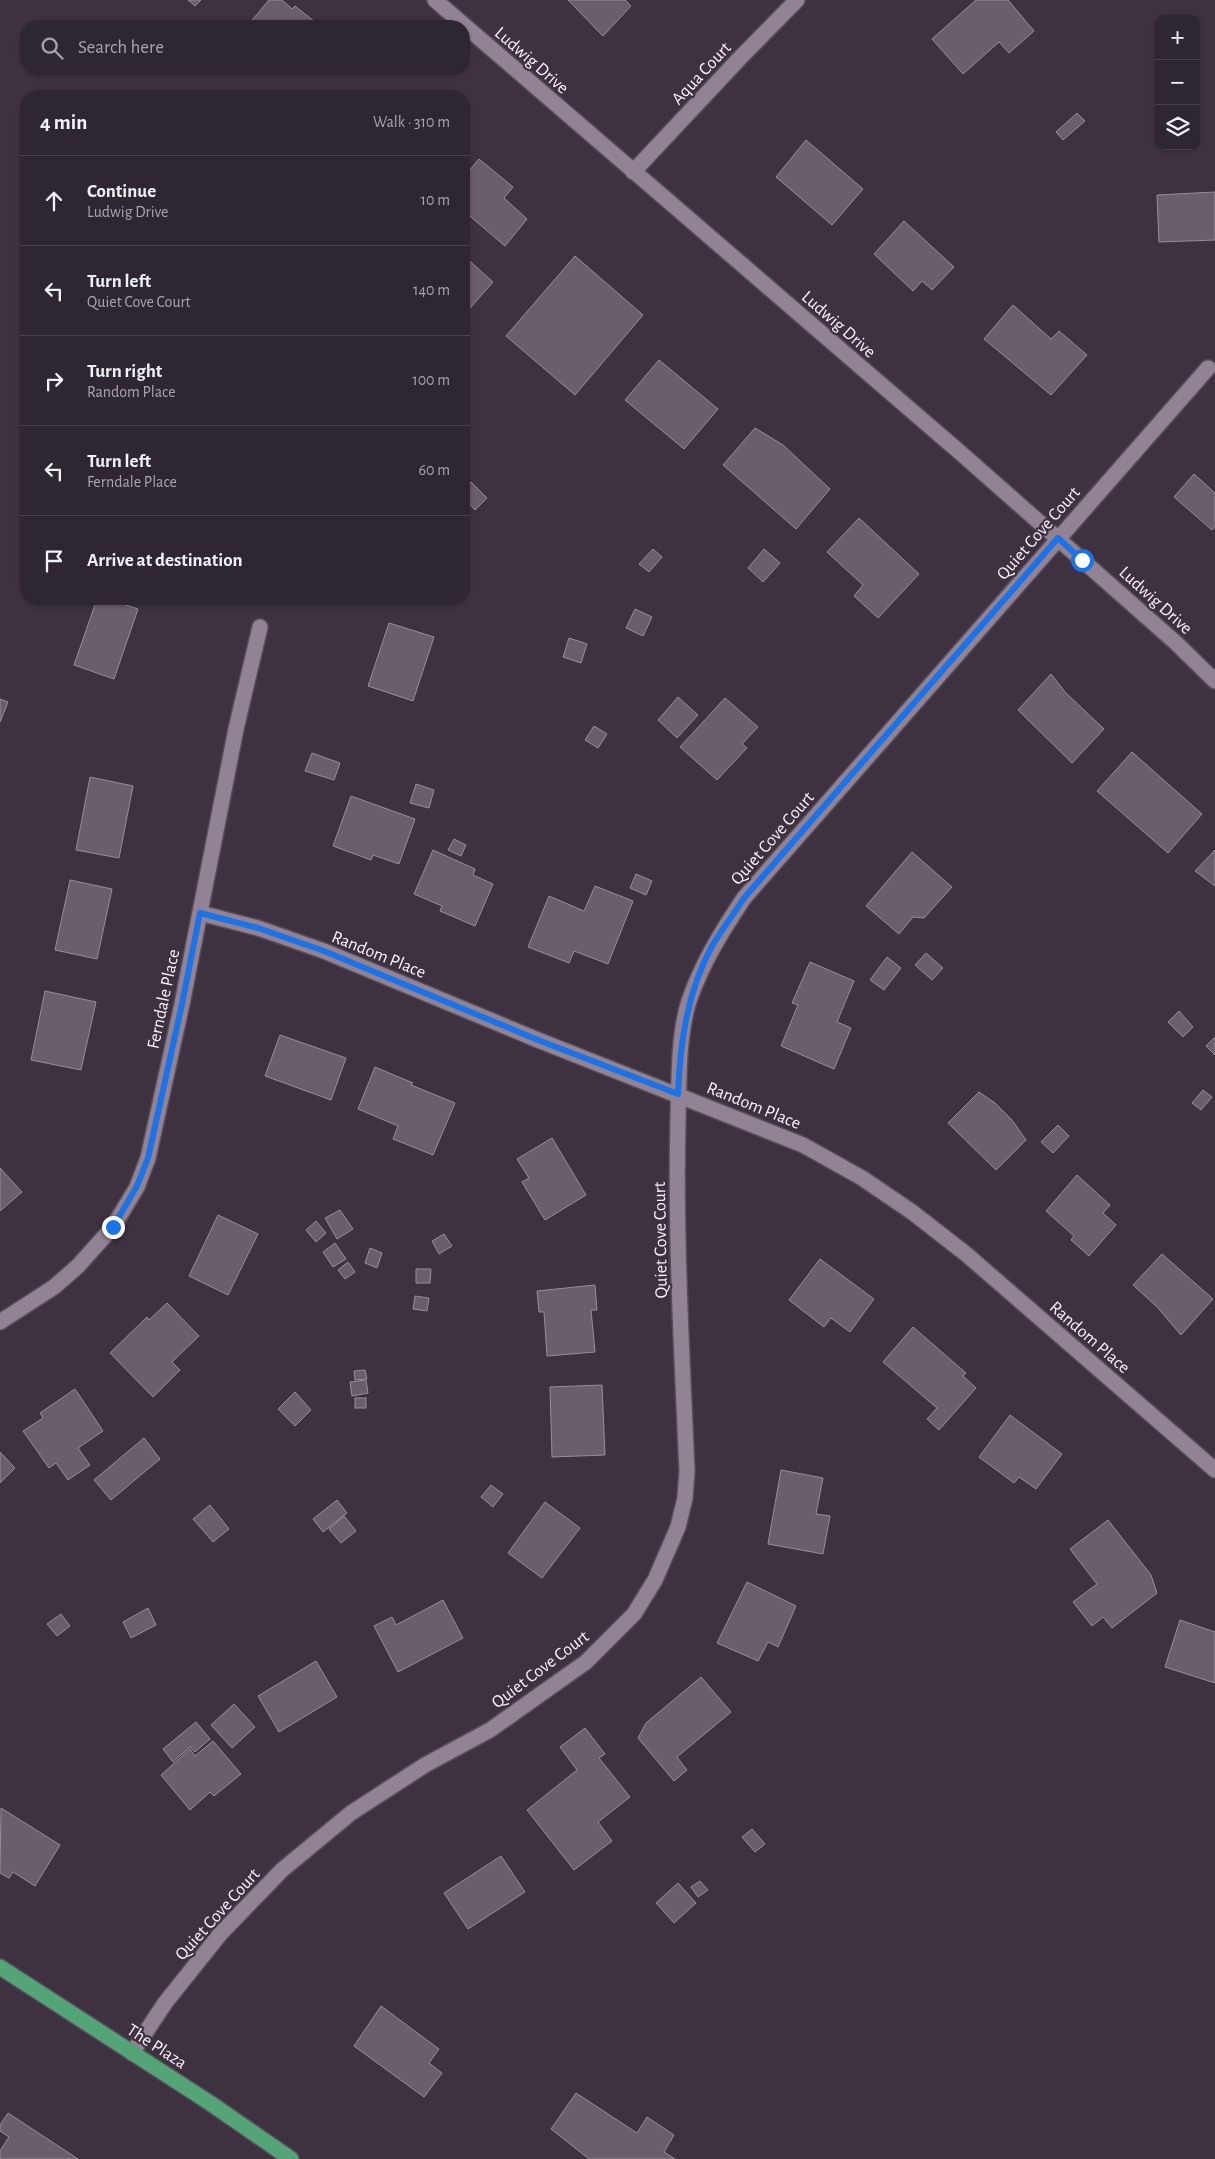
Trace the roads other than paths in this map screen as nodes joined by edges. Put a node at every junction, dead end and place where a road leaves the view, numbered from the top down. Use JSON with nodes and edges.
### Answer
{"nodes":[{"id":1,"x":435,"y":0,"type":"edge"},
{"id":2,"x":797,"y":0,"type":"edge"},
{"id":3,"x":458,"y":20,"type":"edge"},
{"id":4,"x":470,"y":30,"type":"edge"},
{"id":5,"x":633,"y":172,"type":"junction"},
{"id":6,"x":1208,"y":368,"type":"dead end"},
{"id":7,"x":1058,"y":538,"type":"junction"},
{"id":8,"x":260,"y":627,"type":"dead end"},
{"id":9,"x":1215,"y":681,"type":"edge"},
{"id":10,"x":200,"y":913,"type":"junction"},
{"id":11,"x":678,"y":1094,"type":"junction"},
{"id":12,"x":0,"y":1322,"type":"edge"},
{"id":13,"x":1215,"y":1470,"type":"edge"},
{"id":14,"x":0,"y":1967,"type":"edge"},
{"id":15,"x":132,"y":2053,"type":"junction"},
{"id":16,"x":291,"y":2159,"type":"edge"}],
"edges":[{"from":1,"to":3,"type":"street","name":"Ludwig Drive"},
{"from":2,"to":5,"type":"street","name":"Aqua Court"},
{"from":4,"to":5,"type":"street","name":"Ludwig Drive"},
{"from":5,"to":7,"type":"street","name":"Ludwig Drive"},
{"from":6,"to":7,"type":"street","name":"Quiet Cove Court"},
{"from":7,"to":9,"type":"street","name":"Ludwig Drive"},
{"from":7,"to":11,"type":"street","name":"Quiet Cove Court"},
{"from":8,"to":10,"type":"street","name":"Ferndale Place"},
{"from":10,"to":11,"type":"street","name":"Random Place"},
{"from":10,"to":12,"type":"street","name":"Ferndale Place"},
{"from":11,"to":13,"type":"street","name":"Random Place"},
{"from":11,"to":15,"type":"street","name":"Quiet Cove Court"},
{"from":14,"to":15,"type":"main road","name":"The Plaza"},
{"from":15,"to":16,"type":"main road","name":"The Plaza"}]}
